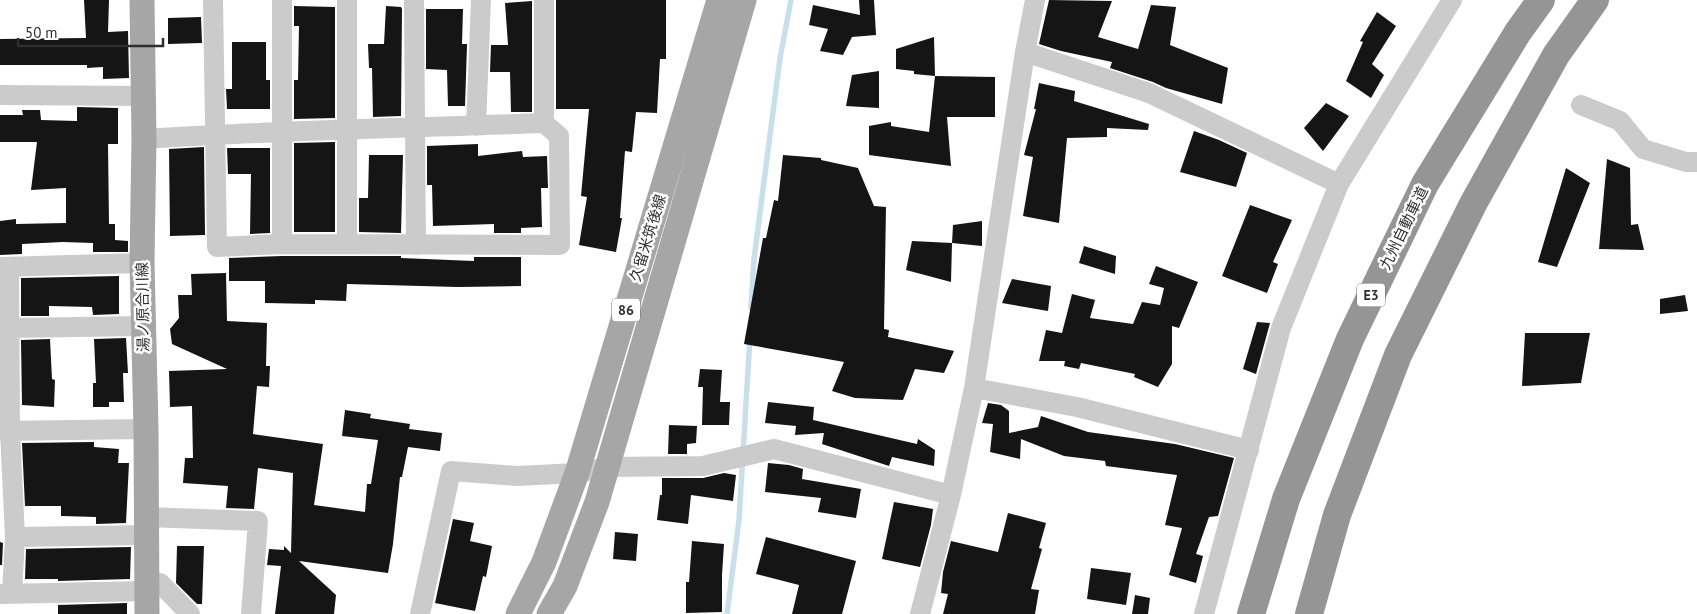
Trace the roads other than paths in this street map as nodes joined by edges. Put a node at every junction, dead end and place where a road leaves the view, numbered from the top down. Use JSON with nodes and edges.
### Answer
{"nodes":[{"id":1,"x":142,"y":0,"type":"edge"},
{"id":2,"x":213,"y":0,"type":"edge"},
{"id":3,"x":282,"y":0,"type":"edge"},
{"id":4,"x":347,"y":0,"type":"edge"},
{"id":5,"x":414,"y":0,"type":"edge"},
{"id":6,"x":481,"y":0,"type":"edge"},
{"id":7,"x":544,"y":0,"type":"edge"},
{"id":8,"x":719,"y":0,"type":"edge"},
{"id":9,"x":744,"y":0,"type":"edge"},
{"id":10,"x":1035,"y":0,"type":"edge"},
{"id":11,"x":1452,"y":0,"type":"edge"},
{"id":12,"x":1541,"y":0,"type":"edge"},
{"id":13,"x":1595,"y":0,"type":"edge"},
{"id":14,"x":1025,"y":52,"type":"junction"},
{"id":15,"x":0,"y":94,"type":"edge"},
{"id":16,"x":144,"y":96,"type":"junction"},
{"id":17,"x":1581,"y":105,"type":"dead end"},
{"id":18,"x":544,"y":123,"type":"junction"},
{"id":19,"x":415,"y":126,"type":"junction"},
{"id":20,"x":476,"y":126,"type":"junction"},
{"id":21,"x":347,"y":130,"type":"junction"},
{"id":22,"x":282,"y":132,"type":"junction"},
{"id":23,"x":216,"y":134,"type":"junction"},
{"id":24,"x":144,"y":139,"type":"junction"},
{"id":25,"x":1697,"y":162,"type":"edge"},
{"id":26,"x":1339,"y":184,"type":"junction"},
{"id":27,"x":282,"y":244,"type":"junction"},
{"id":28,"x":347,"y":244,"type":"junction"},
{"id":29,"x":416,"y":245,"type":"junction"},
{"id":30,"x":142,"y":263,"type":"junction"},
{"id":31,"x":5,"y":266,"type":"edge"},
{"id":32,"x":144,"y":326,"type":"junction"},
{"id":33,"x":10,"y":328,"type":"junction"},
{"id":34,"x":974,"y":388,"type":"junction"},
{"id":35,"x":146,"y":429,"type":"junction"},
{"id":36,"x":5,"y":431,"type":"edge"},
{"id":37,"x":1249,"y":450,"type":"junction"},
{"id":38,"x":608,"y":466,"type":"junction"},
{"id":39,"x":577,"y":473,"type":"junction"},
{"id":40,"x":951,"y":495,"type":"junction"},
{"id":41,"x":146,"y":526,"type":"junction"},
{"id":42,"x":15,"y":537,"type":"junction"},
{"id":43,"x":6,"y":594,"type":"edge"},
{"id":44,"x":147,"y":596,"type":"edge"},
{"id":45,"x":190,"y":614,"type":"edge"},
{"id":46,"x":251,"y":614,"type":"edge"},
{"id":47,"x":420,"y":614,"type":"edge"},
{"id":48,"x":518,"y":614,"type":"edge"},
{"id":49,"x":549,"y":614,"type":"edge"},
{"id":50,"x":920,"y":614,"type":"edge"},
{"id":51,"x":1204,"y":614,"type":"edge"},
{"id":52,"x":1251,"y":614,"type":"edge"},
{"id":53,"x":1309,"y":614,"type":"edge"}],
"edges":[{"from":1,"to":16,"type":"main road","name":"湯ノ原合川線"},
{"from":2,"to":23,"type":"street"},
{"from":3,"to":22,"type":"street"},
{"from":4,"to":21,"type":"street"},
{"from":5,"to":19,"type":"street"},
{"from":6,"to":20,"type":"street"},
{"from":7,"to":18,"type":"street"},
{"from":8,"to":39,"type":"main road","name":"久留米筑後線","number":"86"},
{"from":9,"to":38,"type":"main road","name":"久留米筑後線","number":"86"},
{"from":10,"to":14,"type":"street"},
{"from":11,"to":26,"type":"street"},
{"from":12,"to":52,"type":"highway","name":"九州自動車道","number":"E3"},
{"from":13,"to":53,"type":"highway"},
{"from":14,"to":26,"type":"street"},
{"from":14,"to":34,"type":"street"},
{"from":15,"to":16,"type":"street"},
{"from":16,"to":24,"type":"main road","name":"湯ノ原合川線"},
{"from":17,"to":25,"type":"street"},
{"from":18,"to":20,"type":"street"},
{"from":18,"to":29,"type":"street"},
{"from":19,"to":20,"type":"street"},
{"from":19,"to":21,"type":"street"},
{"from":19,"to":29,"type":"street"},
{"from":21,"to":22,"type":"street"},
{"from":21,"to":28,"type":"street"},
{"from":22,"to":23,"type":"street"},
{"from":22,"to":27,"type":"street"},
{"from":23,"to":24,"type":"street"},
{"from":23,"to":27,"type":"street"},
{"from":24,"to":30,"type":"main road","name":"湯ノ原合川線"},
{"from":26,"to":37,"type":"street"},
{"from":27,"to":28,"type":"street"},
{"from":28,"to":29,"type":"street"},
{"from":30,"to":31,"type":"street"},
{"from":30,"to":32,"type":"main road","name":"湯ノ原合川線"},
{"from":31,"to":33,"type":"street"},
{"from":32,"to":33,"type":"street"},
{"from":32,"to":35,"type":"main road","name":"湯ノ原合川線"},
{"from":33,"to":36,"type":"street"},
{"from":34,"to":37,"type":"street"},
{"from":34,"to":40,"type":"street"},
{"from":35,"to":36,"type":"street"},
{"from":35,"to":41,"type":"main road","name":"湯ノ原合川線"},
{"from":36,"to":42,"type":"street"},
{"from":37,"to":51,"type":"street"},
{"from":38,"to":39,"type":"street"},
{"from":38,"to":40,"type":"street"},
{"from":38,"to":49,"type":"main road","name":"久留米筑後線","number":"86"},
{"from":39,"to":47,"type":"street"},
{"from":39,"to":48,"type":"main road","name":"久留米筑後線","number":"86"},
{"from":40,"to":50,"type":"street"},
{"from":41,"to":42,"type":"street"},
{"from":41,"to":44,"type":"main road","name":"湯ノ原合川線"},
{"from":41,"to":46,"type":"street"},
{"from":42,"to":43,"type":"street"},
{"from":43,"to":44,"type":"street"},
{"from":44,"to":45,"type":"street"}]}
